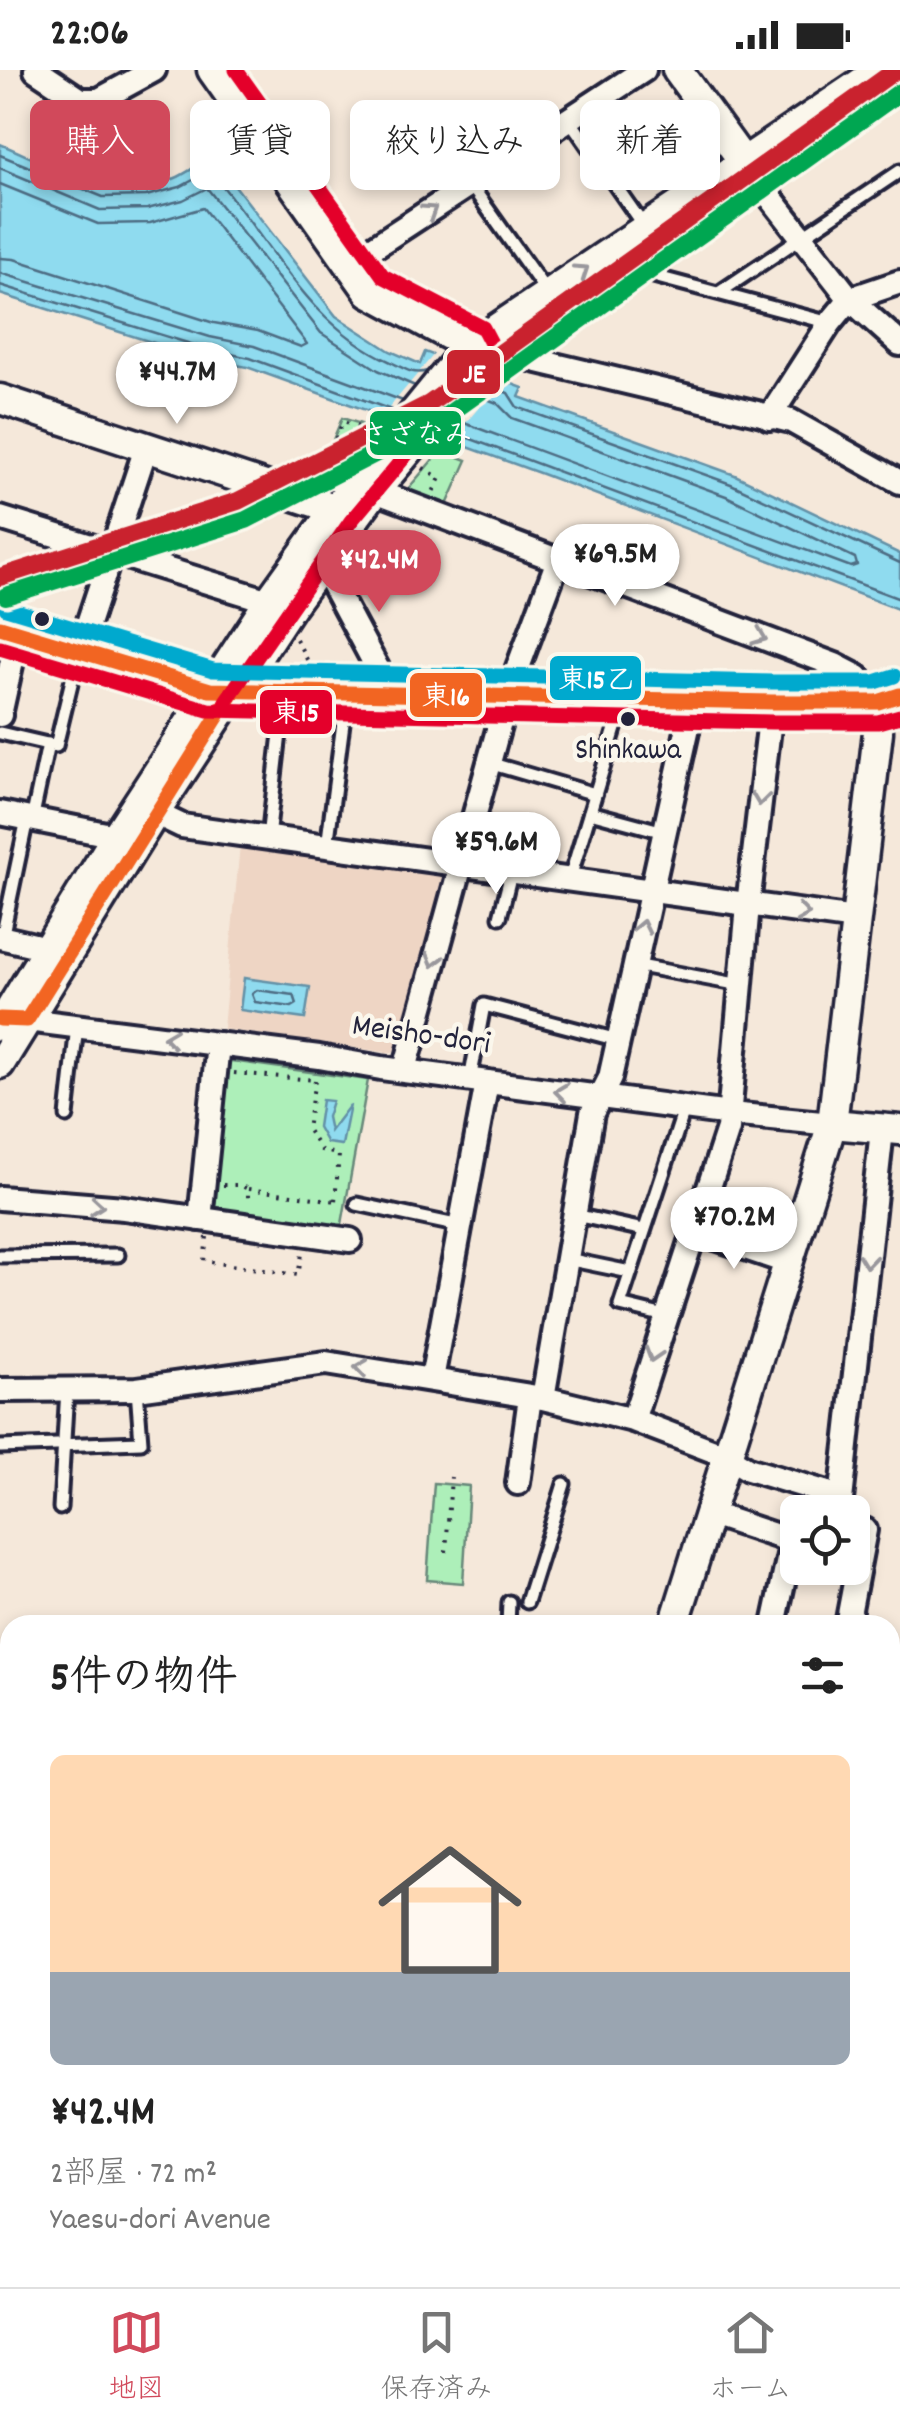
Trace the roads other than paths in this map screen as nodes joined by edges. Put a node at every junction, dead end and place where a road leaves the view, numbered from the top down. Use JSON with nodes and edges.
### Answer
{"nodes":[{"id":1,"x":36,"y":70,"type":"edge"},
{"id":2,"x":154,"y":70,"type":"edge"},
{"id":3,"x":212,"y":70,"type":"edge"},
{"id":4,"x":644,"y":70,"type":"edge"},
{"id":5,"x":678,"y":70,"type":"edge"},
{"id":6,"x":880,"y":70,"type":"edge"},
{"id":7,"x":900,"y":83,"type":"edge"},
{"id":8,"x":569,"y":119,"type":"junction"},
{"id":9,"x":560,"y":125,"type":"edge"},
{"id":10,"x":900,"y":171,"type":"edge"},
{"id":11,"x":750,"y":172,"type":"junction"},
{"id":12,"x":461,"y":190,"type":"edge"},
{"id":13,"x":474,"y":190,"type":"edge"},
{"id":14,"x":645,"y":228,"type":"junction"},
{"id":15,"x":803,"y":238,"type":"junction"},
{"id":16,"x":348,"y":264,"type":"junction"},
{"id":17,"x":626,"y":269,"type":"junction"},
{"id":18,"x":900,"y":282,"type":"edge"},
{"id":19,"x":720,"y":292,"type":"junction"},
{"id":20,"x":548,"y":294,"type":"junction"},
{"id":21,"x":850,"y":299,"type":"junction"},
{"id":22,"x":830,"y":323,"type":"junction"},
{"id":23,"x":900,"y":344,"type":"edge"},
{"id":24,"x":477,"y":356,"type":"junction"},
{"id":25,"x":0,"y":399,"type":"edge"},
{"id":26,"x":769,"y":418,"type":"junction"},
{"id":27,"x":400,"y":446,"type":"junction"},
{"id":28,"x":146,"y":448,"type":"junction"},
{"id":29,"x":900,"y":482,"type":"edge"},
{"id":30,"x":375,"y":491,"type":"junction"},
{"id":31,"x":334,"y":508,"type":"junction"},
{"id":32,"x":0,"y":518,"type":"edge"},
{"id":33,"x":112,"y":551,"type":"junction"},
{"id":34,"x":558,"y":560,"type":"junction"},
{"id":35,"x":322,"y":563,"type":"junction"},
{"id":36,"x":268,"y":601,"type":"junction"},
{"id":37,"x":9,"y":630,"type":"edge"},
{"id":38,"x":79,"y":650,"type":"junction"},
{"id":39,"x":222,"y":690,"type":"junction"},
{"id":40,"x":285,"y":690,"type":"junction"},
{"id":41,"x":347,"y":691,"type":"junction"},
{"id":42,"x":390,"y":692,"type":"junction"},
{"id":43,"x":507,"y":697,"type":"junction"},
{"id":44,"x":889,"y":698,"type":"edge"},
{"id":45,"x":624,"y":699,"type":"junction"},
{"id":46,"x":694,"y":700,"type":"junction"},
{"id":47,"x":772,"y":702,"type":"junction"},
{"id":48,"x":0,"y":715,"type":"edge"},
{"id":49,"x":0,"y":732,"type":"edge"},
{"id":50,"x":48,"y":744,"type":"junction"},
{"id":51,"x":488,"y":764,"type":"junction"},
{"id":52,"x":595,"y":794,"type":"junction"},
{"id":53,"x":590,"y":812,"type":"junction"},
{"id":54,"x":155,"y":813,"type":"junction"},
{"id":55,"x":0,"y":814,"type":"edge"},
{"id":56,"x":30,"y":819,"type":"junction"},
{"id":57,"x":664,"y":832,"type":"junction"},
{"id":58,"x":116,"y":836,"type":"junction"},
{"id":59,"x":268,"y":838,"type":"junction"},
{"id":60,"x":327,"y":847,"type":"junction"},
{"id":61,"x":460,"y":865,"type":"junction"},
{"id":62,"x":511,"y":873,"type":"junction"},
{"id":63,"x":569,"y":881,"type":"junction"},
{"id":64,"x":650,"y":891,"type":"junction"},
{"id":65,"x":748,"y":905,"type":"junction"},
{"id":66,"x":500,"y":917,"type":"dead end"},
{"id":67,"x":855,"y":919,"type":"junction"},
{"id":68,"x":1,"y":938,"type":"edge"},
{"id":69,"x":47,"y":948,"type":"junction"},
{"id":70,"x":634,"y":965,"type":"junction"},
{"id":71,"x":741,"y":985,"type":"junction"},
{"id":72,"x":8,"y":1021,"type":"edge"},
{"id":73,"x":77,"y":1026,"type":"junction"},
{"id":74,"x":618,"y":1040,"type":"junction"},
{"id":75,"x":218,"y":1044,"type":"junction"},
{"id":76,"x":0,"y":1064,"type":"edge"},
{"id":77,"x":405,"y":1069,"type":"junction"},
{"id":78,"x":478,"y":1081,"type":"junction"},
{"id":79,"x":600,"y":1096,"type":"junction"},
{"id":80,"x":684,"y":1107,"type":"junction"},
{"id":81,"x":730,"y":1114,"type":"junction"},
{"id":82,"x":67,"y":1116,"type":"dead end"},
{"id":83,"x":832,"y":1124,"type":"junction"},
{"id":84,"x":891,"y":1130,"type":"edge"},
{"id":85,"x":0,"y":1198,"type":"edge"},
{"id":86,"x":357,"y":1204,"type":"road end"},
{"id":87,"x":576,"y":1214,"type":"junction"},
{"id":88,"x":204,"y":1220,"type":"junction"},
{"id":89,"x":460,"y":1226,"type":"junction"},
{"id":90,"x":644,"y":1230,"type":"junction"},
{"id":91,"x":694,"y":1230,"type":"junction"},
{"id":92,"x":350,"y":1240,"type":"dead end"},
{"id":93,"x":118,"y":1255,"type":"dead end"},
{"id":94,"x":0,"y":1256,"type":"edge"},
{"id":95,"x":567,"y":1259,"type":"junction"},
{"id":96,"x":790,"y":1263,"type":"junction"},
{"id":97,"x":630,"y":1272,"type":"junction"},
{"id":98,"x":664,"y":1316,"type":"junction"},
{"id":99,"x":432,"y":1379,"type":"junction"},
{"id":100,"x":137,"y":1388,"type":"junction"},
{"id":101,"x":68,"y":1389,"type":"junction"},
{"id":102,"x":0,"y":1390,"type":"edge"},
{"id":103,"x":536,"y":1397,"type":"junction"},
{"id":104,"x":633,"y":1420,"type":"junction"},
{"id":105,"x":65,"y":1445,"type":"junction"},
{"id":106,"x":0,"y":1447,"type":"edge"},
{"id":107,"x":727,"y":1456,"type":"junction"},
{"id":108,"x":518,"y":1482,"type":"dead end"},
{"id":109,"x":564,"y":1484,"type":"dead end"},
{"id":110,"x":814,"y":1495,"type":"edge"},
{"id":111,"x":841,"y":1495,"type":"edge"},
{"id":112,"x":60,"y":1508,"type":"dead end"},
{"id":113,"x":710,"y":1514,"type":"junction"},
{"id":114,"x":855,"y":1585,"type":"edge"},
{"id":115,"x":509,"y":1602,"type":"dead end"},
{"id":116,"x":527,"y":1602,"type":"dead end"},
{"id":117,"x":508,"y":1615,"type":"edge"},
{"id":118,"x":677,"y":1615,"type":"edge"},
{"id":119,"x":776,"y":1615,"type":"edge"},
{"id":120,"x":849,"y":1615,"type":"edge"}],
"edges":[{"from":1,"to":2,"type":"street"},
{"from":3,"to":16,"type":"street"},
{"from":4,"to":8,"type":"street"},
{"from":5,"to":11,"type":"street"},
{"from":6,"to":11,"type":"street"},
{"from":7,"to":11,"type":"street"},
{"from":8,"to":9,"type":"street"},
{"from":8,"to":14,"type":"lane"},
{"from":10,"to":15,"type":"lane"},
{"from":11,"to":14,"type":"street"},
{"from":11,"to":15,"type":"street"},
{"from":11,"to":17,"type":"street"},
{"from":16,"to":12,"type":"street","one_way":true},
{"from":13,"to":20,"type":"lane"},
{"from":20,"to":14,"type":"street","one_way":true},
{"from":15,"to":19,"type":"lane"},
{"from":15,"to":21,"type":"street"},
{"from":16,"to":24,"type":"street"},
{"from":17,"to":19,"type":"lane"},
{"from":17,"to":24,"type":"street"},
{"from":18,"to":21,"type":"street"},
{"from":19,"to":22,"type":"lane"},
{"from":20,"to":24,"type":"street"},
{"from":21,"to":22,"type":"street"},
{"from":21,"to":23,"type":"street"},
{"from":22,"to":26,"type":"street"},
{"from":24,"to":26,"type":"street"},
{"from":24,"to":27,"type":"street"},
{"from":25,"to":28,"type":"street"},
{"from":26,"to":29,"type":"street"},
{"from":27,"to":30,"type":"street"},
{"from":27,"to":31,"type":"street"},
{"from":28,"to":31,"type":"street"},
{"from":28,"to":33,"type":"street"},
{"from":30,"to":34,"type":"street"},
{"from":30,"to":35,"type":"street"},
{"from":31,"to":36,"type":"street"},
{"from":32,"to":33,"type":"street"},
{"from":33,"to":36,"type":"street"},
{"from":33,"to":38,"type":"street"},
{"from":34,"to":43,"type":"street"},
{"from":34,"to":44,"type":"street","one_way":true},
{"from":35,"to":39,"type":"street"},
{"from":35,"to":42,"type":"street"},
{"from":36,"to":39,"type":"street"},
{"from":37,"to":38,"type":"main road"},
{"from":37,"to":48,"type":"street"},
{"from":38,"to":39,"type":"main road"},
{"from":38,"to":50,"type":"lane"},
{"from":39,"to":40,"type":"street"},
{"from":39,"to":54,"type":"street"},
{"from":39,"to":58,"type":"street"},
{"from":40,"to":41,"type":"street"},
{"from":40,"to":59,"type":"lane"},
{"from":41,"to":42,"type":"street"},
{"from":41,"to":60,"type":"lane"},
{"from":42,"to":43,"type":"street"},
{"from":43,"to":45,"type":"street"},
{"from":43,"to":51,"type":"street"},
{"from":44,"to":47,"type":"street"},
{"from":44,"to":67,"type":"street"},
{"from":45,"to":46,"type":"street"},
{"from":45,"to":52,"type":"lane"},
{"from":46,"to":47,"type":"street"},
{"from":46,"to":57,"type":"street"},
{"from":47,"to":65,"type":"street","one_way":true},
{"from":49,"to":50,"type":"lane"},
{"from":50,"to":56,"type":"lane"},
{"from":51,"to":52,"type":"lane"},
{"from":51,"to":61,"type":"street"},
{"from":52,"to":53,"type":"lane"},
{"from":53,"to":57,"type":"lane"},
{"from":53,"to":63,"type":"lane"},
{"from":54,"to":59,"type":"street"},
{"from":54,"to":72,"type":"street"},
{"from":55,"to":56,"type":"street"},
{"from":56,"to":58,"type":"street"},
{"from":56,"to":68,"type":"lane"},
{"from":57,"to":64,"type":"street"},
{"from":58,"to":69,"type":"street"},
{"from":59,"to":60,"type":"street"},
{"from":60,"to":61,"type":"street"},
{"from":61,"to":62,"type":"street"},
{"from":61,"to":77,"type":"street","one_way":true},
{"from":62,"to":63,"type":"street"},
{"from":62,"to":66,"type":"lane"},
{"from":63,"to":64,"type":"street"},
{"from":64,"to":65,"type":"street"},
{"from":70,"to":64,"type":"street","one_way":true},
{"from":65,"to":67,"type":"street","one_way":true},
{"from":65,"to":71,"type":"street"},
{"from":67,"to":83,"type":"street"},
{"from":68,"to":69,"type":"street"},
{"from":69,"to":72,"type":"street"},
{"from":70,"to":71,"type":"lane"},
{"from":70,"to":74,"type":"street"},
{"from":71,"to":81,"type":"street"},
{"from":72,"to":73,"type":"street","name":"Meisho-dori"},
{"from":72,"to":76,"type":"street"},
{"from":75,"to":73,"type":"street","name":"Meisho-dori","one_way":true},
{"from":73,"to":82,"type":"lane"},
{"from":74,"to":78,"type":"lane"},
{"from":74,"to":79,"type":"street"},
{"from":75,"to":77,"type":"street","name":"Meisho-dori"},
{"from":75,"to":88,"type":"street"},
{"from":77,"to":78,"type":"street","name":"Meisho-dori"},
{"from":79,"to":78,"type":"street","name":"Meisho-dori","one_way":true},
{"from":78,"to":89,"type":"street"},
{"from":79,"to":80,"type":"street","name":"Meisho-dori"},
{"from":79,"to":87,"type":"street"},
{"from":80,"to":81,"type":"street","name":"Meisho-dori"},
{"from":80,"to":90,"type":"lane"},
{"from":81,"to":83,"type":"street","name":"Meisho-dori"},
{"from":81,"to":91,"type":"street"},
{"from":83,"to":84,"type":"street"},
{"from":83,"to":96,"type":"street"},
{"from":84,"to":111,"type":"street","one_way":true},
{"from":85,"to":88,"type":"street","one_way":true},
{"from":86,"to":89,"type":"lane"},
{"from":87,"to":90,"type":"lane"},
{"from":87,"to":95,"type":"street"},
{"from":88,"to":92,"type":"street"},
{"from":89,"to":99,"type":"street"},
{"from":90,"to":97,"type":"lane"},
{"from":91,"to":96,"type":"street"},
{"from":91,"to":98,"type":"street"},
{"from":93,"to":94,"type":"lane"},
{"from":95,"to":97,"type":"lane"},
{"from":95,"to":103,"type":"street"},
{"from":96,"to":107,"type":"street"},
{"from":97,"to":98,"type":"lane"},
{"from":98,"to":104,"type":"street","one_way":true},
{"from":99,"to":100,"type":"street","one_way":true},
{"from":99,"to":103,"type":"street"},
{"from":100,"to":101,"type":"street"},
{"from":100,"to":105,"type":"lane"},
{"from":101,"to":102,"type":"street"},
{"from":101,"to":105,"type":"lane"},
{"from":103,"to":104,"type":"street"},
{"from":103,"to":108,"type":"street"},
{"from":104,"to":107,"type":"street"},
{"from":105,"to":106,"type":"lane"},
{"from":105,"to":112,"type":"lane"},
{"from":107,"to":110,"type":"street"},
{"from":107,"to":113,"type":"street"},
{"from":109,"to":116,"type":"lane"},
{"from":113,"to":118,"type":"street"},
{"from":113,"to":119,"type":"street"},
{"from":114,"to":120,"type":"street"},
{"from":115,"to":117,"type":"lane"}]}
